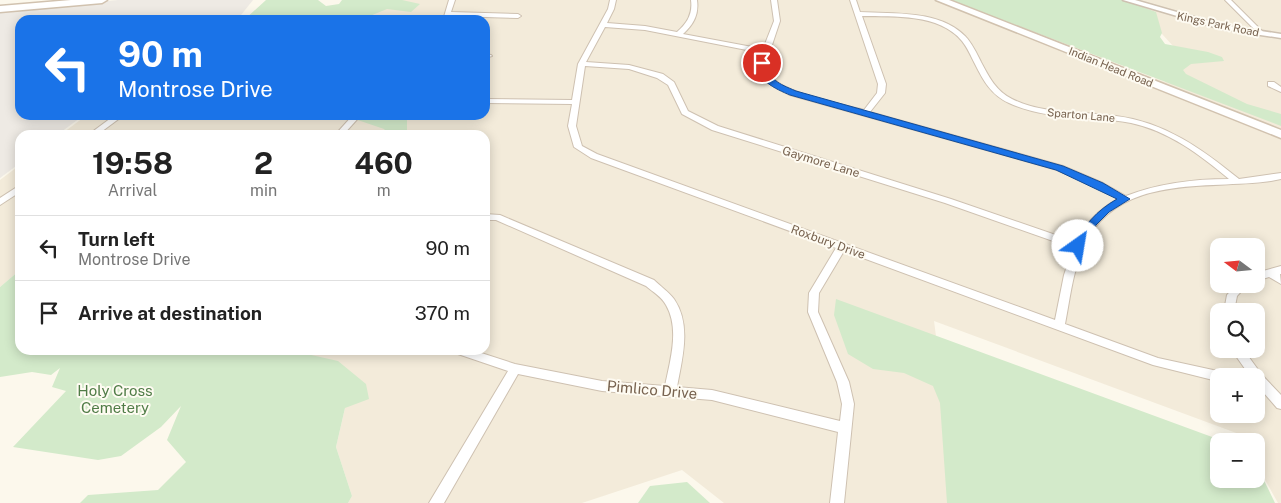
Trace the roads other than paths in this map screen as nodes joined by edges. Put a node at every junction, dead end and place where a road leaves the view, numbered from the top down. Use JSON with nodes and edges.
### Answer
{"nodes":[{"id":1,"x":102,"y":0,"type":"edge"},
{"id":2,"x":452,"y":0,"type":"edge"},
{"id":3,"x":613,"y":0,"type":"edge"},
{"id":4,"x":694,"y":0,"type":"edge"},
{"id":5,"x":774,"y":0,"type":"edge"},
{"id":6,"x":853,"y":0,"type":"edge"},
{"id":7,"x":941,"y":0,"type":"edge"},
{"id":8,"x":1127,"y":0,"type":"edge"},
{"id":9,"x":1228,"y":0,"type":"edge"},
{"id":10,"x":0,"y":9,"type":"edge"},
{"id":11,"x":858,"y":14,"type":"junction"},
{"id":12,"x":447,"y":15,"type":"edge"},
{"id":13,"x":490,"y":16,"type":"edge"},
{"id":14,"x":518,"y":16,"type":"dead end"},
{"id":15,"x":602,"y":25,"type":"junction"},
{"id":16,"x":679,"y":34,"type":"junction"},
{"id":17,"x":1262,"y":34,"type":"junction"},
{"id":18,"x":1281,"y":36,"type":"edge"},
{"id":19,"x":766,"y":52,"type":"junction"},
{"id":20,"x":582,"y":64,"type":"junction"},
{"id":21,"x":1271,"y":84,"type":"dead end"},
{"id":22,"x":1281,"y":90,"type":"edge"},
{"id":23,"x":490,"y":102,"type":"edge"},
{"id":24,"x":576,"y":102,"type":"junction"},
{"id":25,"x":866,"y":113,"type":"junction"},
{"id":26,"x":113,"y":120,"type":"edge"},
{"id":27,"x":352,"y":120,"type":"edge"},
{"id":28,"x":99,"y":130,"type":"edge"},
{"id":29,"x":344,"y":130,"type":"edge"},
{"id":30,"x":1281,"y":134,"type":"edge"},
{"id":31,"x":1281,"y":176,"type":"edge"},
{"id":32,"x":1237,"y":181,"type":"junction"},
{"id":33,"x":15,"y":192,"type":"edge"},
{"id":34,"x":1125,"y":199,"type":"junction"},
{"id":35,"x":0,"y":202,"type":"edge"},
{"id":36,"x":490,"y":216,"type":"edge"},
{"id":37,"x":1078,"y":246,"type":"junction"},
{"id":38,"x":842,"y":247,"type":"junction"},
{"id":39,"x":1276,"y":272,"type":"edge"},
{"id":40,"x":1281,"y":280,"type":"edge"},
{"id":41,"x":1060,"y":324,"type":"junction"},
{"id":42,"x":474,"y":355,"type":"edge"},
{"id":43,"x":515,"y":369,"type":"junction"},
{"id":44,"x":1210,"y":374,"type":"edge"},
{"id":45,"x":1265,"y":387,"type":"edge"},
{"id":46,"x":670,"y":391,"type":"junction"},
{"id":47,"x":1281,"y":404,"type":"edge"},
{"id":48,"x":845,"y":428,"type":"junction"},
{"id":49,"x":436,"y":503,"type":"edge"},
{"id":50,"x":837,"y":503,"type":"edge"}],
"edges":[{"from":1,"to":10,"type":"main road"},
{"from":2,"to":12,"type":"street"},
{"from":3,"to":15,"type":"street","name":"Roxbury Drive"},
{"from":4,"to":16,"type":"street"},
{"from":5,"to":19,"type":"street"},
{"from":6,"to":11,"type":"street"},
{"from":7,"to":30,"type":"main road","name":"Indian Head Road"},
{"from":8,"to":17,"type":"street","name":"Kings Park Road"},
{"from":9,"to":17,"type":"street"},
{"from":11,"to":25,"type":"street"},
{"from":11,"to":32,"type":"street","name":"Sparton Lane"},
{"from":13,"to":14,"type":"street"},
{"from":15,"to":16,"type":"street"},
{"from":15,"to":20,"type":"street","name":"Roxbury Drive"},
{"from":16,"to":19,"type":"street"},
{"from":17,"to":18,"type":"street","name":"Kings Park Road"},
{"from":19,"to":25,"type":"street"},
{"from":20,"to":24,"type":"street","name":"Roxbury Drive"},
{"from":20,"to":37,"type":"street","name":"Gaymore Lane"},
{"from":21,"to":22,"type":"street"},
{"from":23,"to":24,"type":"street"},
{"from":24,"to":38,"type":"street","name":"Roxbury Drive"},
{"from":25,"to":34,"type":"street"},
{"from":26,"to":28,"type":"street"},
{"from":27,"to":29,"type":"street"},
{"from":31,"to":32,"type":"street"},
{"from":32,"to":34,"type":"street"},
{"from":33,"to":35,"type":"street"},
{"from":34,"to":37,"type":"street"},
{"from":36,"to":46,"type":"street"},
{"from":37,"to":41,"type":"street"},
{"from":38,"to":41,"type":"street","name":"Roxbury Drive"},
{"from":38,"to":48,"type":"street"},
{"from":39,"to":40,"type":"street"},
{"from":41,"to":44,"type":"street","name":"Roxbury Drive"},
{"from":42,"to":43,"type":"street","name":"Pimlico Drive"},
{"from":43,"to":46,"type":"street","name":"Pimlico Drive"},
{"from":43,"to":49,"type":"street"},
{"from":45,"to":47,"type":"street"},
{"from":46,"to":48,"type":"street","name":"Pimlico Drive"},
{"from":48,"to":50,"type":"street"}]}
